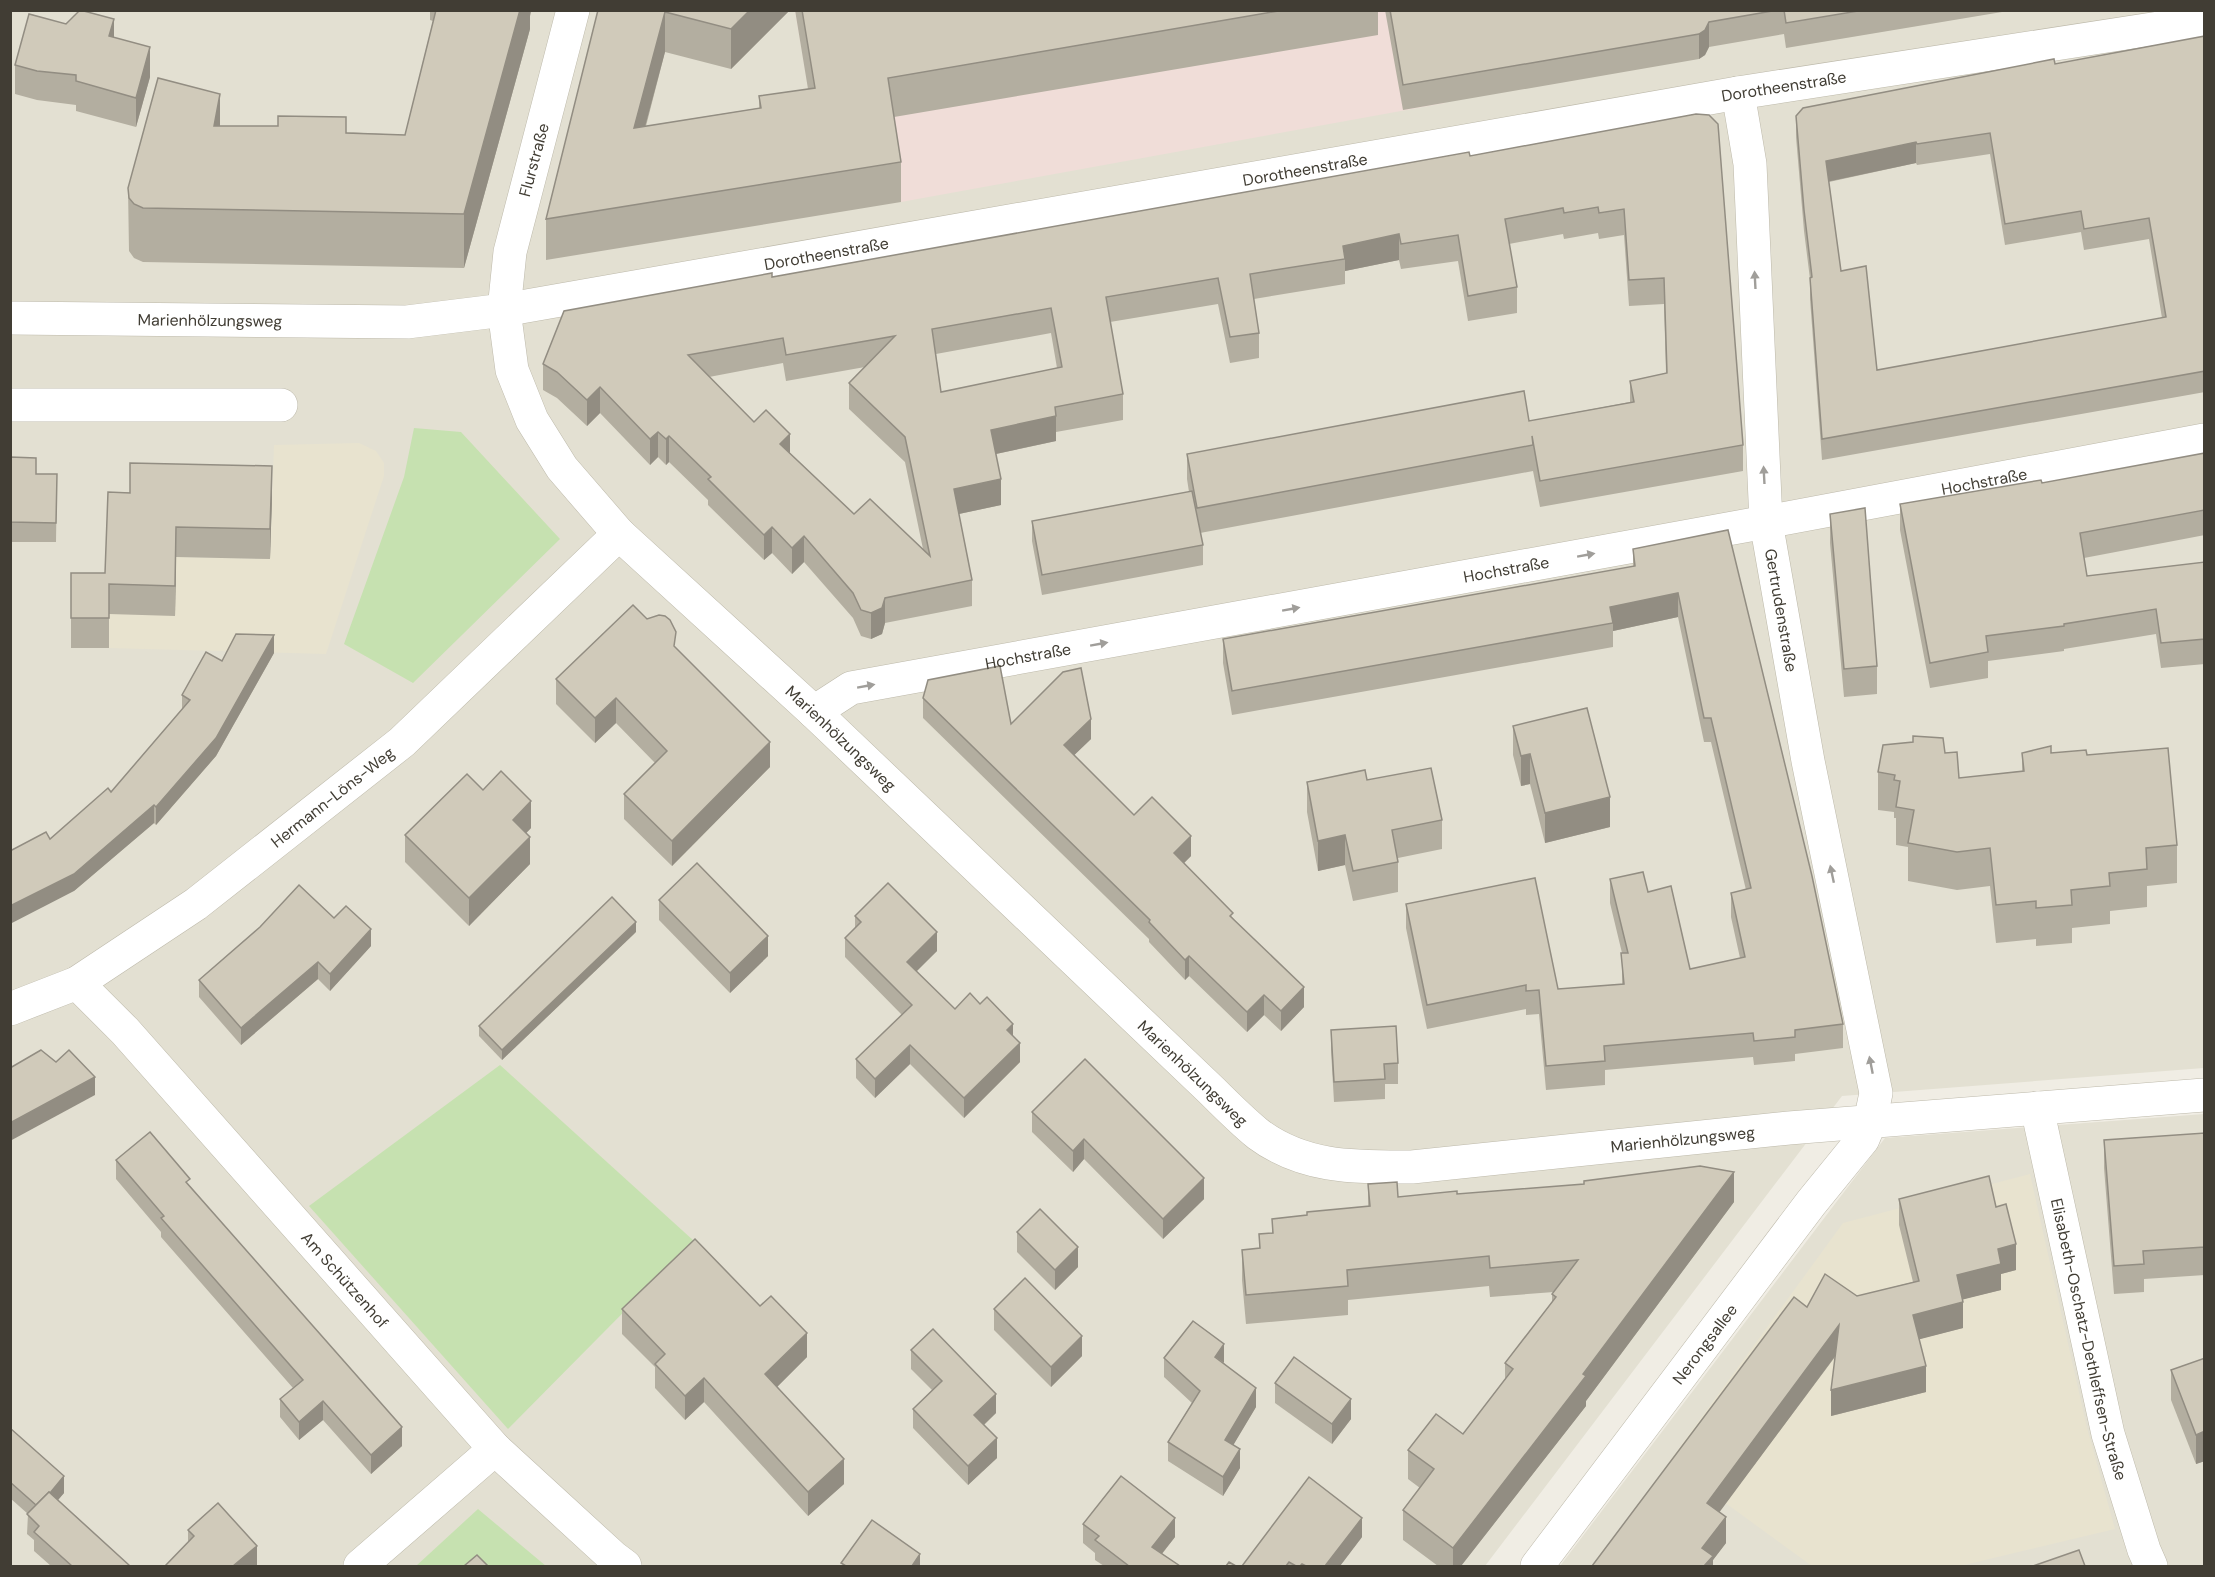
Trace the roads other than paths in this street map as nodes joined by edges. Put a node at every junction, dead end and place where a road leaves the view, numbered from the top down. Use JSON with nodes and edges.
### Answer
{"nodes":[{"id":1,"x":573,"y":10,"type":"edge"},
{"id":2,"x":2205,"y":21,"type":"edge"},
{"id":3,"x":1738,"y":93,"type":"junction"},
{"id":4,"x":504,"y":310,"type":"junction"},
{"id":5,"x":10,"y":318,"type":"edge"},
{"id":6,"x":407,"y":322,"type":"joint"},
{"id":7,"x":10,"y":405,"type":"edge"},
{"id":8,"x":281,"y":405,"type":"dead end"},
{"id":9,"x":2205,"y":441,"type":"edge"},
{"id":10,"x":1766,"y":522,"type":"junction"},
{"id":11,"x":620,"y":534,"type":"junction"},
{"id":12,"x":814,"y":712,"type":"junction"},
{"id":13,"x":77,"y":983,"type":"junction"},
{"id":14,"x":10,"y":1009,"type":"edge"},
{"id":15,"x":2205,"y":1095,"type":"edge"},
{"id":16,"x":2037,"y":1108,"type":"junction"},
{"id":17,"x":1870,"y":1122,"type":"junction"},
{"id":18,"x":495,"y":1449,"type":"junction"},
{"id":19,"x":360,"y":1566,"type":"edge"},
{"id":20,"x":625,"y":1566,"type":"edge"},
{"id":21,"x":1537,"y":1566,"type":"edge"},
{"id":22,"x":2151,"y":1566,"type":"edge"}],
"edges":[{"from":1,"to":4,"type":"street","name":"Flurstraße"},
{"from":2,"to":3,"type":"street","name":"Dorotheenstraße"},
{"from":3,"to":4,"type":"street","name":"Dorotheenstraße"},
{"from":10,"to":3,"type":"street","name":"Gertrudenstraße","one_way":true},
{"from":4,"to":6,"type":"street","name":"Dorotheenstraße"},
{"from":4,"to":11,"type":"street","name":"Marienhölzungsweg"},
{"from":5,"to":6,"type":"street","name":"Marienhölzungsweg"},
{"from":7,"to":8,"type":"street"},
{"from":9,"to":10,"type":"street","name":"Hochstraße"},
{"from":12,"to":10,"type":"street","name":"Hochstraße","one_way":true},
{"from":17,"to":10,"type":"street","name":"Gertrudenstraße","one_way":true},
{"from":11,"to":12,"type":"street","name":"Marienhölzungsweg"},
{"from":11,"to":13,"type":"street","name":"Hermann-Löns-Weg"},
{"from":12,"to":17,"type":"street","name":"Marienhölzungsweg"},
{"from":13,"to":14,"type":"street","name":"Hermann-Löns-Weg"},
{"from":13,"to":18,"type":"street","name":"Am Schützenhof"},
{"from":15,"to":16,"type":"street","name":"Marienhölzungsweg"},
{"from":16,"to":17,"type":"street","name":"Marienhölzungsweg"},
{"from":16,"to":22,"type":"street","name":"Elisabeth-Oschatz-Dethleffsen-Straße"},
{"from":17,"to":21,"type":"street","name":"Nerongsallee"},
{"from":18,"to":19,"type":"street"},
{"from":18,"to":20,"type":"street","name":"Am Schützenhof"}]}
